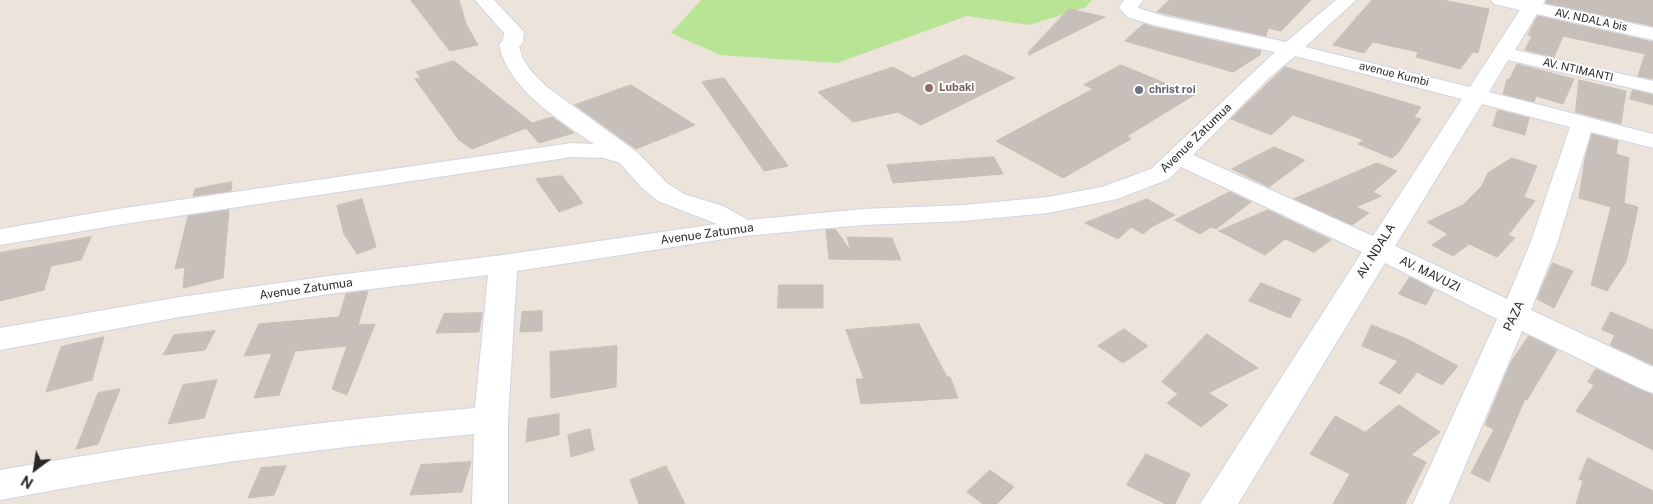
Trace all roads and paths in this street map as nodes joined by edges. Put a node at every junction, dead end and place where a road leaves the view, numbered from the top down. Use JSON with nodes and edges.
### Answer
{"nodes":[{"id":1,"x":484,"y":0,"type":"edge"},
{"id":2,"x":1347,"y":0,"type":"edge"},
{"id":3,"x":1500,"y":0,"type":"edge"},
{"id":4,"x":1535,"y":4,"type":"edge"},
{"id":5,"x":1134,"y":7,"type":"edge"},
{"id":6,"x":1653,"y":34,"type":"edge"},
{"id":7,"x":1290,"y":48,"type":"junction"},
{"id":8,"x":1503,"y":53,"type":"junction"},
{"id":9,"x":1653,"y":87,"type":"edge"},
{"id":10,"x":1477,"y":94,"type":"junction"},
{"id":11,"x":1583,"y":122,"type":"junction"},
{"id":12,"x":1653,"y":141,"type":"edge"},
{"id":13,"x":1178,"y":157,"type":"junction"},
{"id":14,"x":629,"y":158,"type":"junction"},
{"id":15,"x":744,"y":228,"type":"junction"},
{"id":16,"x":0,"y":237,"type":"edge"},
{"id":17,"x":1378,"y":249,"type":"junction"},
{"id":18,"x":503,"y":264,"type":"junction"},
{"id":19,"x":1514,"y":315,"type":"junction"},
{"id":20,"x":0,"y":340,"type":"edge"},
{"id":21,"x":1653,"y":381,"type":"edge"},
{"id":22,"x":491,"y":420,"type":"junction"},
{"id":23,"x":0,"y":485,"type":"edge"},
{"id":24,"x":490,"y":504,"type":"edge"},
{"id":25,"x":1218,"y":504,"type":"edge"},
{"id":26,"x":1431,"y":504,"type":"edge"}],
"edges":[{"from":1,"to":14,"type":"street"},
{"from":2,"to":7,"type":"street","name":"Avenue Zatumua"},
{"from":3,"to":4,"type":"street","name":"AV. NDALA bis"},
{"from":4,"to":6,"type":"street","name":"AV. NDALA bis"},
{"from":4,"to":8,"type":"street","name":"AV. NDALA"},
{"from":5,"to":7,"type":"street","name":"avenue Kumbi"},
{"from":7,"to":10,"type":"street","name":"avenue Kumbi"},
{"from":7,"to":13,"type":"street","name":"Avenue Zatumua"},
{"from":8,"to":9,"type":"street","name":"AV. NTIMANTI"},
{"from":8,"to":10,"type":"street","name":"AV. NDALA"},
{"from":10,"to":11,"type":"street","name":"avenue Kumbi"},
{"from":10,"to":17,"type":"street","name":"AV. NDALA"},
{"from":11,"to":12,"type":"street","name":"avenue Kumbi"},
{"from":11,"to":19,"type":"street","name":"PAZA"},
{"from":13,"to":15,"type":"street","name":"Avenue Zatumua"},
{"from":13,"to":17,"type":"street","name":"AV. MAVUZI"},
{"from":14,"to":15,"type":"street"},
{"from":14,"to":16,"type":"street"},
{"from":15,"to":18,"type":"street","name":"Avenue Zatumua"},
{"from":17,"to":19,"type":"street","name":"AV. MAVUZI"},
{"from":17,"to":25,"type":"street","name":"AV. NDALA"},
{"from":18,"to":20,"type":"street","name":"Avenue Zatumua"},
{"from":18,"to":22,"type":"street"},
{"from":19,"to":21,"type":"street","name":"AV. MAVUZI"},
{"from":19,"to":26,"type":"street","name":"PAZA"},
{"from":22,"to":23,"type":"street"},
{"from":22,"to":24,"type":"street"}]}
